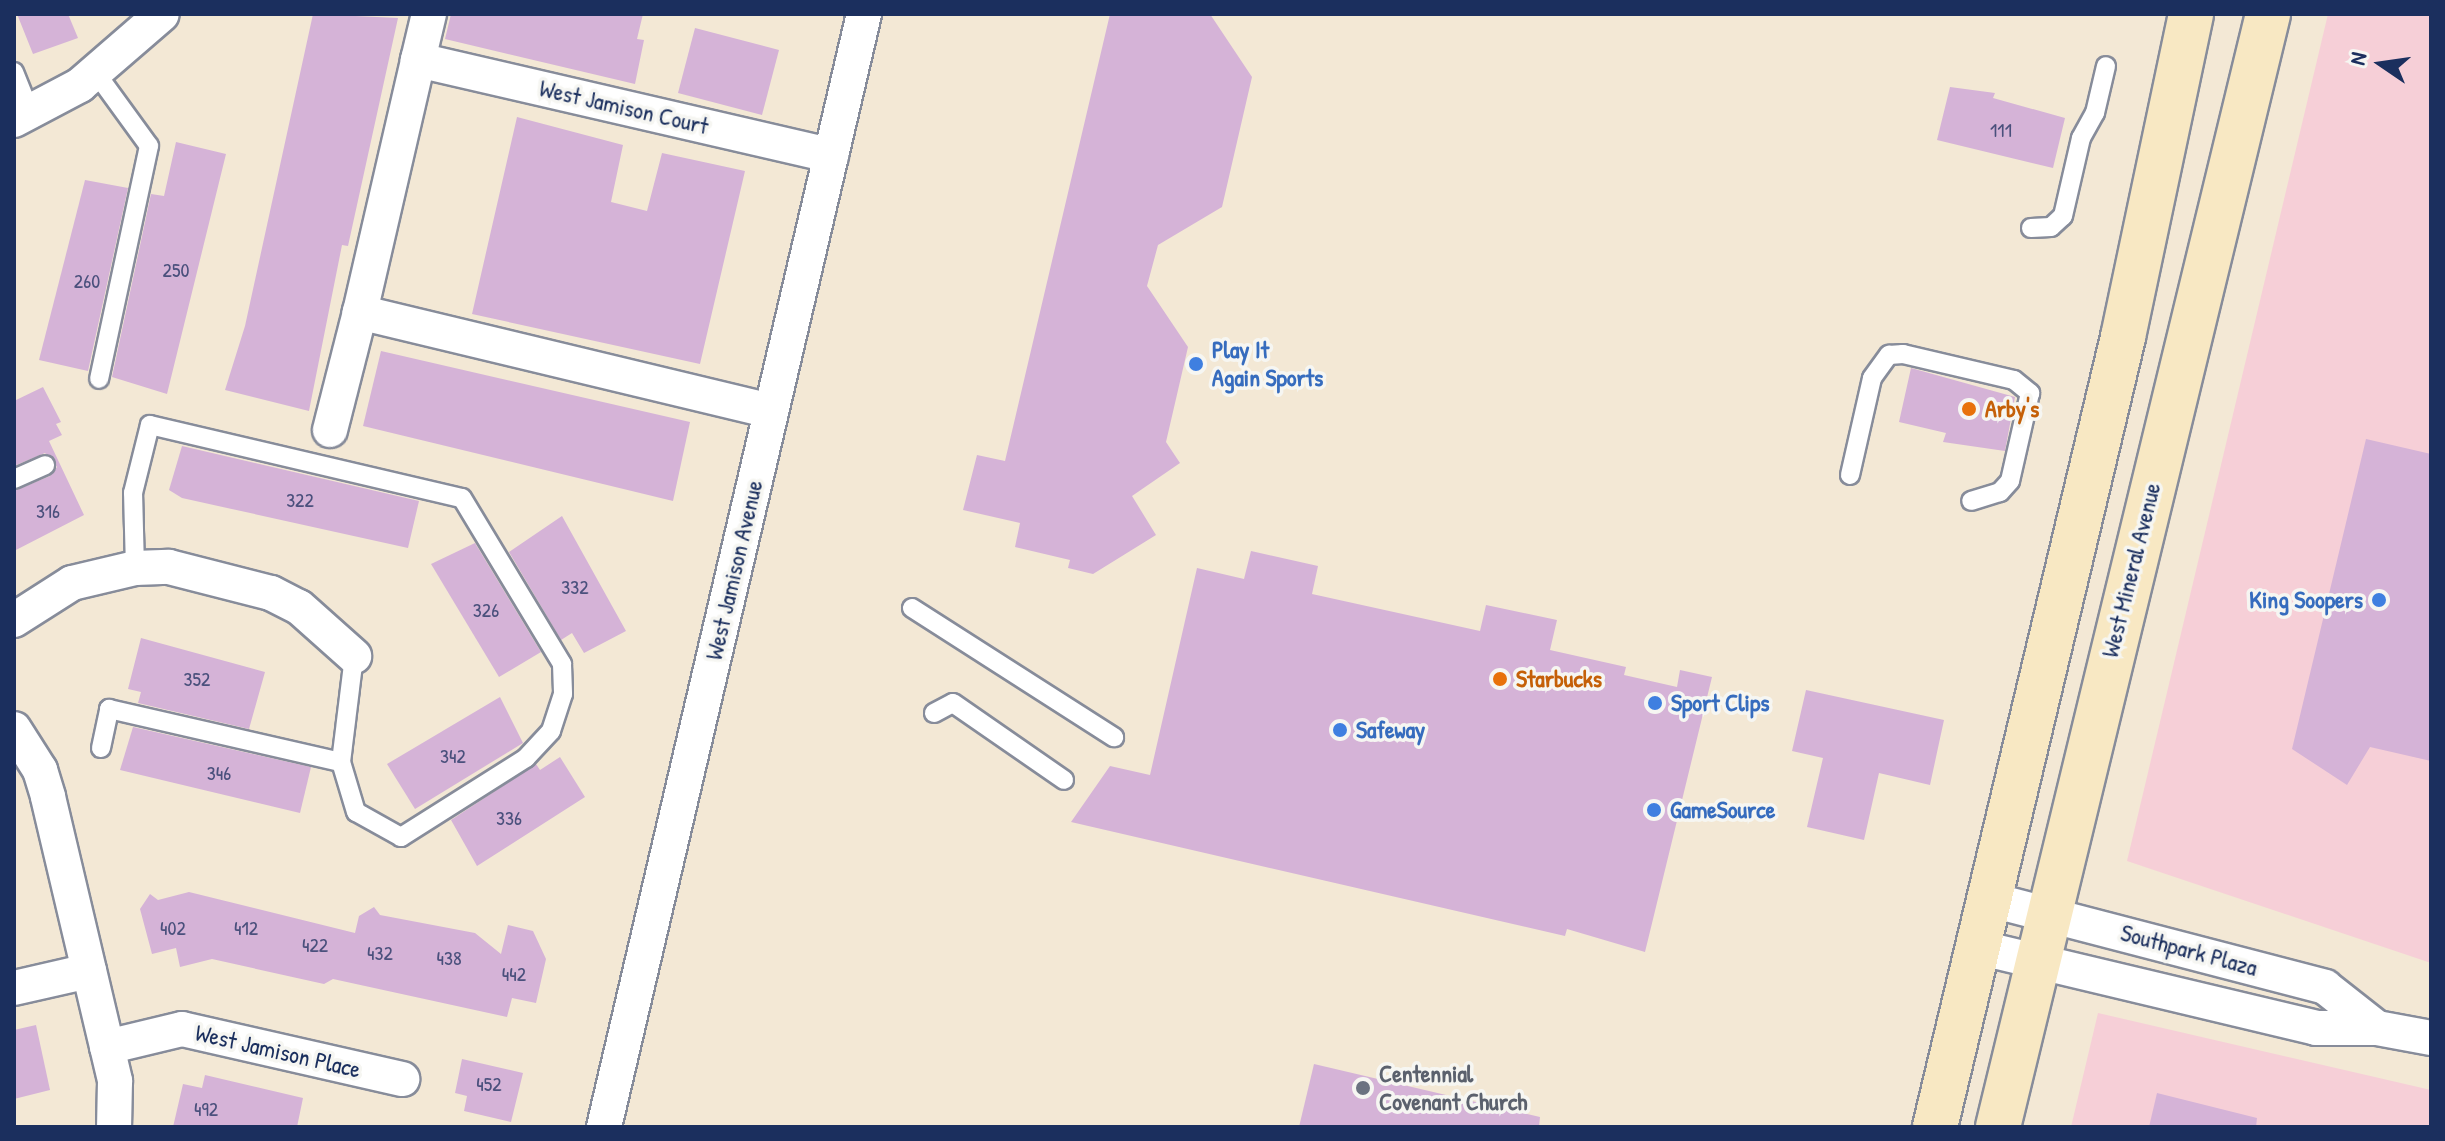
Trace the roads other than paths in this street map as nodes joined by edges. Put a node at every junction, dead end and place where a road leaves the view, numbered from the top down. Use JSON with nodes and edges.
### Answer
{"nodes":[{"id":1,"x":162,"y":14,"type":"edge"},
{"id":2,"x":429,"y":14,"type":"edge"},
{"id":3,"x":864,"y":14,"type":"edge"},
{"id":4,"x":2191,"y":14,"type":"edge"},
{"id":5,"x":2268,"y":14,"type":"edge"},
{"id":6,"x":418,"y":60,"type":"junction"},
{"id":7,"x":2106,"y":66,"type":"dead end"},
{"id":8,"x":14,"y":72,"type":"edge"},
{"id":9,"x":96,"y":73,"type":"junction"},
{"id":10,"x":22,"y":116,"type":"edge"},
{"id":11,"x":831,"y":155,"type":"junction"},
{"id":12,"x":2031,"y":228,"type":"dead end"},
{"id":13,"x":360,"y":312,"type":"junction"},
{"id":14,"x":99,"y":379,"type":"dead end"},
{"id":15,"x":771,"y":411,"type":"junction"},
{"id":16,"x":330,"y":430,"type":"dead end"},
{"id":17,"x":45,"y":465,"type":"dead end"},
{"id":18,"x":1850,"y":475,"type":"dead end"},
{"id":19,"x":14,"y":479,"type":"edge"},
{"id":20,"x":1971,"y":501,"type":"dead end"},
{"id":21,"x":135,"y":568,"type":"junction"},
{"id":22,"x":912,"y":608,"type":"dead end"},
{"id":23,"x":14,"y":620,"type":"edge"},
{"id":24,"x":354,"y":656,"type":"joint"},
{"id":25,"x":934,"y":713,"type":"dead end"},
{"id":26,"x":14,"y":729,"type":"edge"},
{"id":27,"x":1114,"y":737,"type":"dead end"},
{"id":28,"x":101,"y":748,"type":"dead end"},
{"id":29,"x":341,"y":762,"type":"junction"},
{"id":30,"x":1064,"y":780,"type":"dead end"},
{"id":31,"x":1988,"y":899,"type":"junction"},
{"id":32,"x":2047,"y":913,"type":"junction"},
{"id":33,"x":1977,"y":947,"type":"junction"},
{"id":34,"x":2036,"y":960,"type":"junction"},
{"id":35,"x":89,"y":971,"type":"junction"},
{"id":36,"x":14,"y":988,"type":"edge"},
{"id":37,"x":2377,"y":1028,"type":"junction"},
{"id":38,"x":2431,"y":1038,"type":"edge"},
{"id":39,"x":107,"y":1047,"type":"junction"},
{"id":40,"x":402,"y":1079,"type":"dead end"},
{"id":41,"x":114,"y":1127,"type":"edge"},
{"id":42,"x":604,"y":1127,"type":"edge"},
{"id":43,"x":1935,"y":1127,"type":"edge"},
{"id":44,"x":1998,"y":1127,"type":"edge"}],
"edges":[{"from":1,"to":9,"type":"street"},
{"from":2,"to":6,"type":"street"},
{"from":3,"to":11,"type":"street","name":"West Jamison Avenue"},
{"from":4,"to":31,"type":"main road"},
{"from":5,"to":32,"type":"main road","name":"West Mineral Avenue"},
{"from":6,"to":11,"type":"street","name":"West Jamison Court"},
{"from":6,"to":13,"type":"street"},
{"from":7,"to":12,"type":"lane"},
{"from":8,"to":10,"type":"lane"},
{"from":9,"to":10,"type":"street"},
{"from":9,"to":14,"type":"lane"},
{"from":11,"to":15,"type":"street","name":"West Jamison Avenue"},
{"from":13,"to":15,"type":"street"},
{"from":13,"to":16,"type":"street"},
{"from":15,"to":42,"type":"street","name":"West Jamison Avenue"},
{"from":17,"to":19,"type":"lane"},
{"from":18,"to":20,"type":"lane"},
{"from":21,"to":23,"type":"street"},
{"from":21,"to":24,"type":"street"},
{"from":21,"to":29,"type":"lane"},
{"from":22,"to":27,"type":"lane"},
{"from":24,"to":29,"type":"lane"},
{"from":25,"to":30,"type":"lane"},
{"from":26,"to":35,"type":"street"},
{"from":28,"to":29,"type":"lane"},
{"from":31,"to":32,"type":"street","name":"Southpark Plaza"},
{"from":31,"to":33,"type":"main road"},
{"from":32,"to":34,"type":"main road","name":"West Mineral Avenue"},
{"from":32,"to":37,"type":"street","name":"Southpark Plaza"},
{"from":33,"to":34,"type":"street","name":"Southpark Plaza"},
{"from":33,"to":43,"type":"main road"},
{"from":34,"to":37,"type":"street","name":"Southpark Plaza"},
{"from":34,"to":44,"type":"main road","name":"West Mineral Avenue"},
{"from":35,"to":36,"type":"street"},
{"from":35,"to":39,"type":"street"},
{"from":37,"to":38,"type":"street","name":"Southpark Plaza"},
{"from":39,"to":40,"type":"street","name":"West Jamison Place"},
{"from":39,"to":41,"type":"street"}]}
